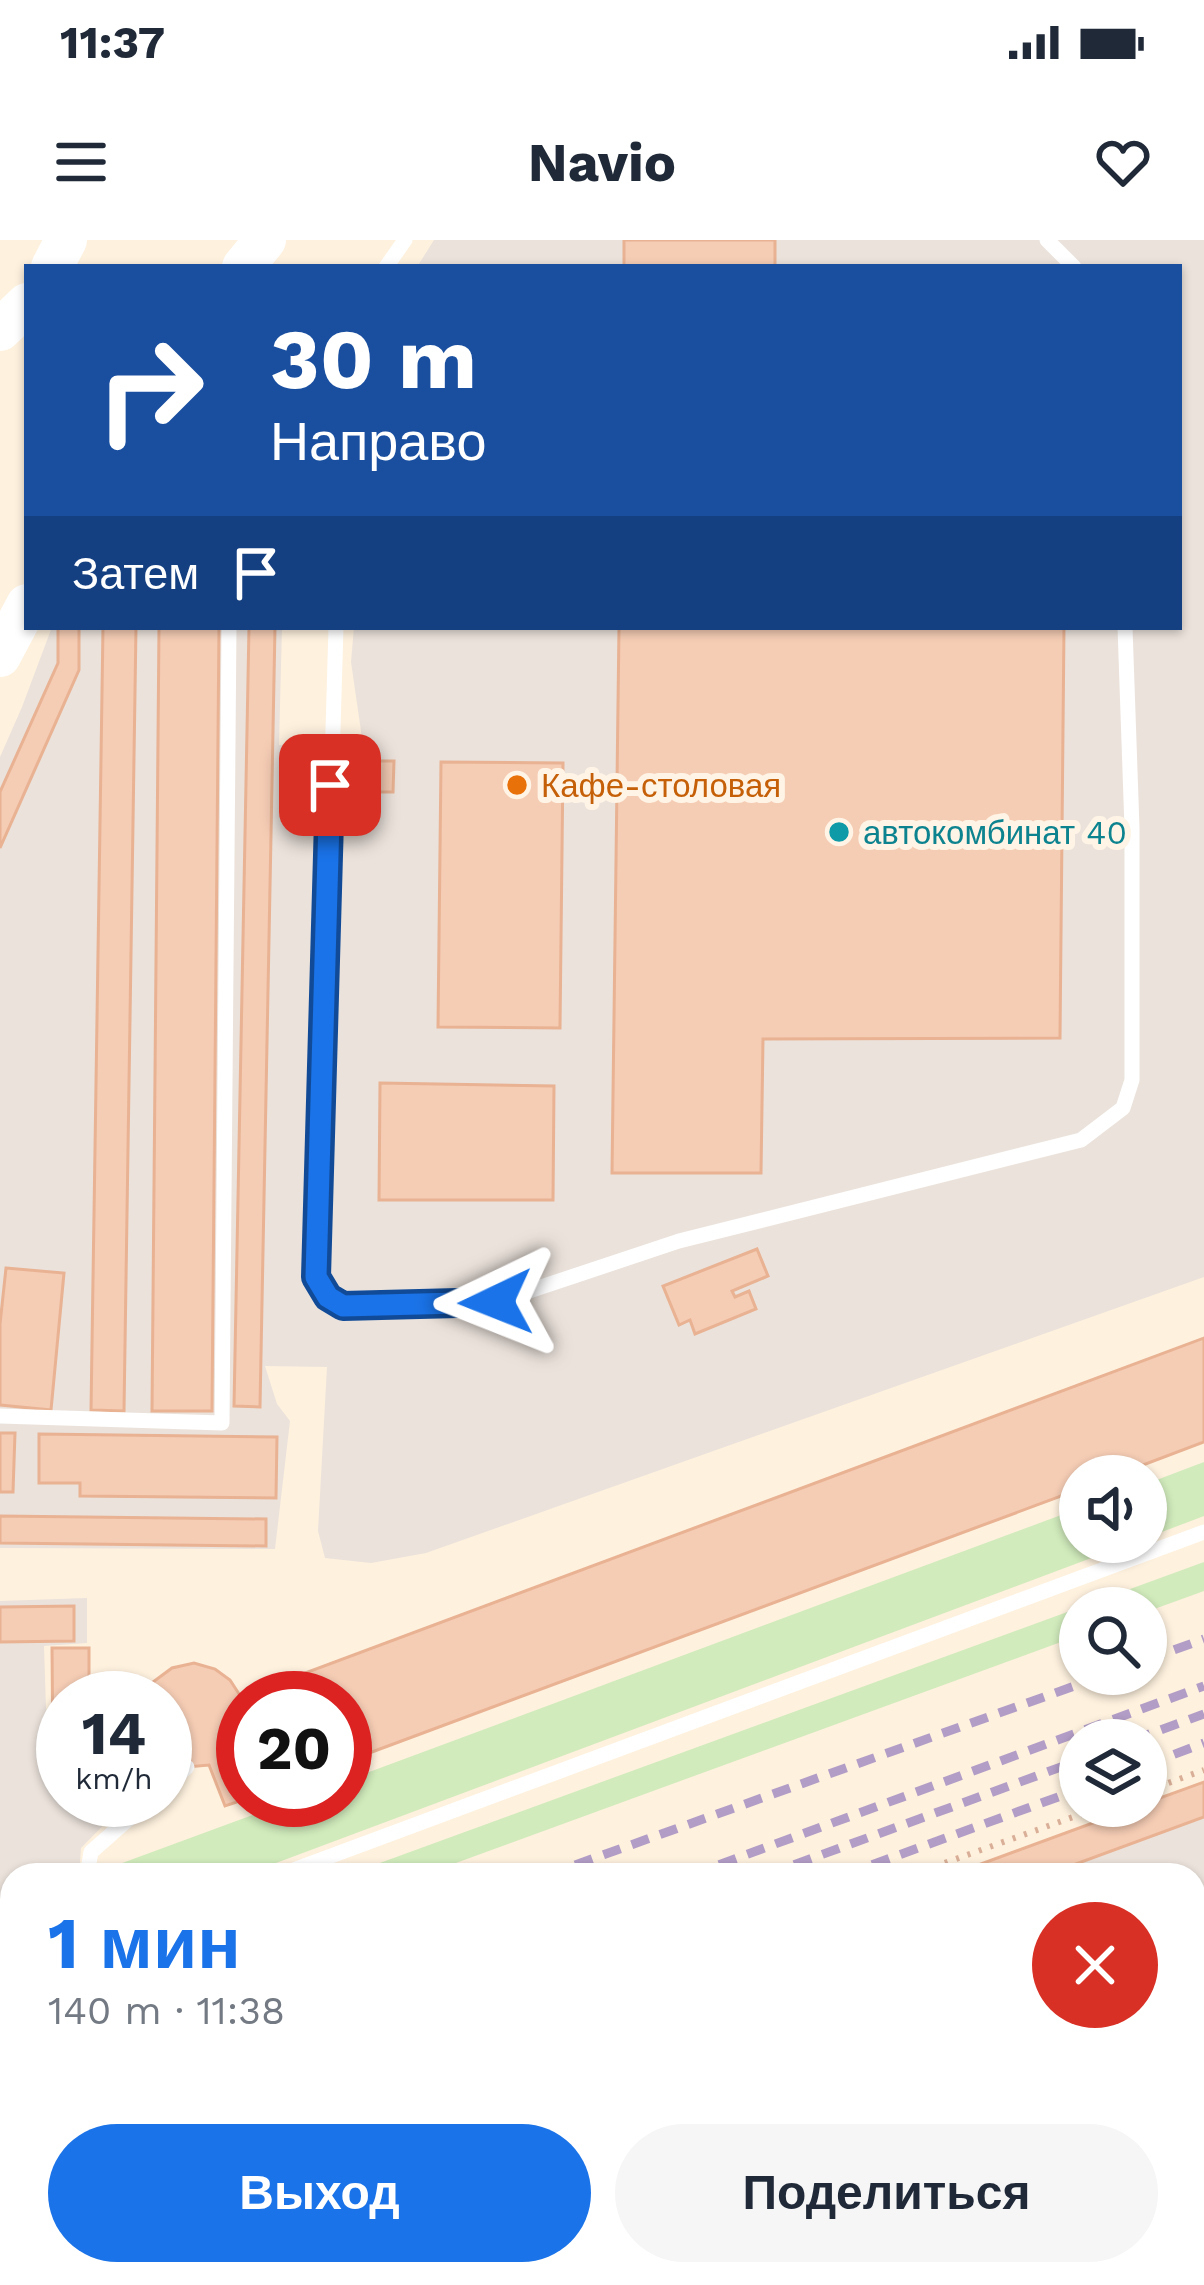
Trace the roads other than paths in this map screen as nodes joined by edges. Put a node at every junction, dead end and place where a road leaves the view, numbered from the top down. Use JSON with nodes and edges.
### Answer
{"nodes":[{"id":1,"x":265,"y":240,"type":"edge"},
{"id":2,"x":1047,"y":240,"type":"edge"},
{"id":3,"x":245,"y":264,"type":"edge"},
{"id":4,"x":1071,"y":264,"type":"edge"},
{"id":5,"x":24,"y":307,"type":"edge"},
{"id":6,"x":0,"y":330,"type":"edge"},
{"id":7,"x":24,"y":611,"type":"edge"},
{"id":8,"x":229,"y":630,"type":"edge"},
{"id":9,"x":336,"y":630,"type":"edge"},
{"id":10,"x":1124,"y":630,"type":"edge"},
{"id":11,"x":0,"y":656,"type":"edge"},
{"id":12,"x":0,"y":1416,"type":"edge"},
{"id":13,"x":1204,"y":1532,"type":"edge"},
{"id":14,"x":119,"y":1827,"type":"edge"},
{"id":15,"x":90,"y":1863,"type":"edge"},
{"id":16,"x":312,"y":1863,"type":"edge"}],
"edges":[{"from":1,"to":3,"type":"main road"},
{"from":2,"to":4,"type":"lane"},
{"from":5,"to":6,"type":"main road"},
{"from":7,"to":11,"type":"main road"},
{"from":8,"to":12,"type":"lane"},
{"from":9,"to":10,"type":"lane"},
{"from":13,"to":16,"type":"lane"},
{"from":14,"to":15,"type":"lane"}]}
